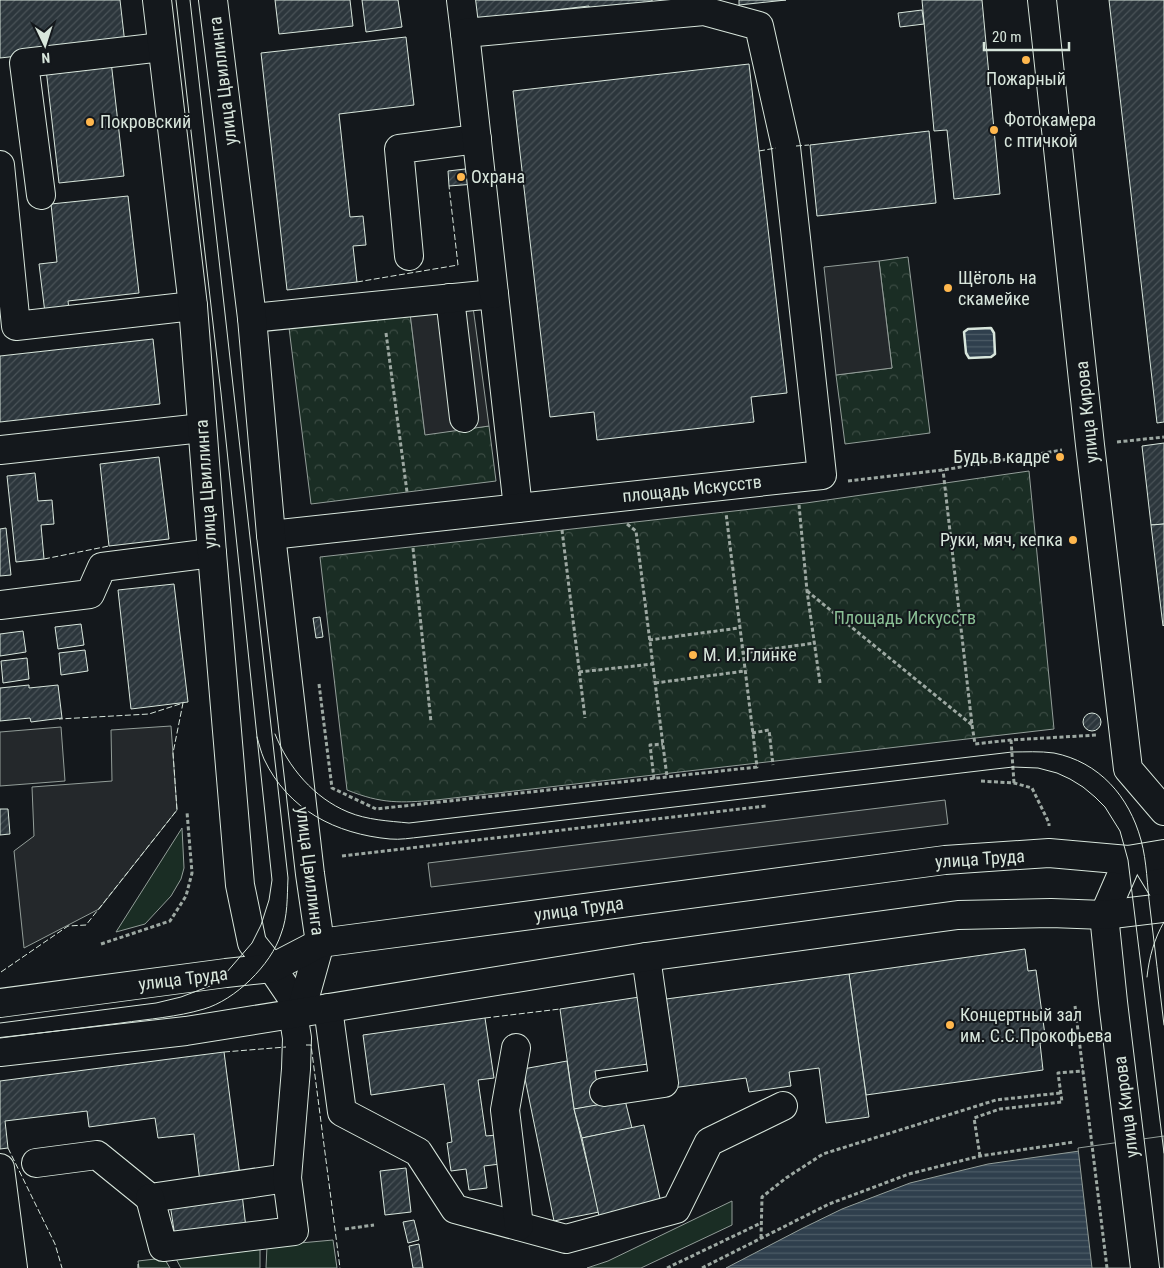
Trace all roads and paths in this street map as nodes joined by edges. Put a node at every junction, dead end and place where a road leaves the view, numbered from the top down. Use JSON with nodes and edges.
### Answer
{"nodes":[{"id":1,"x":157,"y":0,"type":"edge"},
{"id":2,"x":214,"y":0,"type":"edge"},
{"id":3,"x":461,"y":0,"type":"edge"},
{"id":4,"x":1042,"y":0,"type":"edge"},
{"id":5,"x":465,"y":33,"type":"junction"},
{"id":6,"x":162,"y":47,"type":"junction"},
{"id":7,"x":477,"y":139,"type":"junction"},
{"id":8,"x":0,"y":165,"type":"edge"},
{"id":9,"x":41,"y":195,"type":"dead end"},
{"id":10,"x":3,"y":231,"type":"edge"},
{"id":11,"x":409,"y":256,"type":"dead end"},
{"id":12,"x":494,"y":294,"type":"junction"},
{"id":13,"x":450,"y":298,"type":"junction"},
{"id":14,"x":193,"y":306,"type":"junction"},
{"id":15,"x":252,"y":318,"type":"junction"},
{"id":16,"x":8,"y":331,"type":"edge"},
{"id":17,"x":464,"y":418,"type":"dead end"},
{"id":18,"x":202,"y":428,"type":"junction"},
{"id":19,"x":1164,"y":437,"type":"edge"},
{"id":20,"x":1090,"y":445,"type":"junction"},
{"id":21,"x":0,"y":450,"type":"edge"},
{"id":22,"x":943,"y":470,"type":"dead end"},
{"id":23,"x":558,"y":504,"type":"junction"},
{"id":24,"x":518,"y":508,"type":"junction"},
{"id":25,"x":800,"y":511,"type":"dead end"},
{"id":26,"x":727,"y":520,"type":"dead end"},
{"id":27,"x":627,"y":525,"type":"dead end"},
{"id":28,"x":271,"y":535,"type":"junction"},
{"id":29,"x":212,"y":553,"type":"junction"},
{"id":30,"x":807,"y":591,"type":"junction"},
{"id":31,"x":0,"y":605,"type":"edge"},
{"id":32,"x":739,"y":628,"type":"junction"},
{"id":33,"x":649,"y":640,"type":"junction"},
{"id":34,"x":815,"y":643,"type":"junction"},
{"id":35,"x":743,"y":653,"type":"junction"},
{"id":36,"x":653,"y":664,"type":"junction"},
{"id":37,"x":745,"y":671,"type":"junction"},
{"id":38,"x":579,"y":672,"type":"junction"},
{"id":39,"x":655,"y":683,"type":"junction"},
{"id":40,"x":820,"y":683,"type":"dead end"},
{"id":41,"x":585,"y":718,"type":"dead end"},
{"id":42,"x":972,"y":725,"type":"junction"},
{"id":43,"x":752,"y":732,"type":"junction"},
{"id":44,"x":1125,"y":734,"type":"junction"},
{"id":45,"x":1011,"y":740,"type":"junction"},
{"id":46,"x":663,"y":744,"type":"junction"},
{"id":47,"x":773,"y":765,"type":"dead end"},
{"id":48,"x":667,"y":777,"type":"junction"},
{"id":49,"x":654,"y":779,"type":"junction"},
{"id":50,"x":981,"y":780,"type":"dead end"},
{"id":51,"x":1014,"y":783,"type":"junction"},
{"id":52,"x":332,"y":788,"type":"dead end"},
{"id":53,"x":766,"y":806,"type":"dead end"},
{"id":54,"x":1164,"y":811,"type":"edge"},
{"id":55,"x":187,"y":812,"type":"dead end"},
{"id":56,"x":1049,"y":823,"type":"dead end"},
{"id":57,"x":342,"y":856,"type":"dead end"},
{"id":58,"x":1146,"y":857,"type":"edge"},
{"id":59,"x":1164,"y":891,"type":"edge"},
{"id":60,"x":191,"y":895,"type":"dead end"},
{"id":61,"x":186,"y":896,"type":"junction"},
{"id":62,"x":1164,"y":908,"type":"edge"},
{"id":63,"x":1104,"y":915,"type":"junction"},
{"id":64,"x":320,"y":943,"type":"junction"},
{"id":65,"x":102,"y":944,"type":"dead end"},
{"id":66,"x":646,"y":957,"type":"junction"},
{"id":67,"x":272,"y":968,"type":"junction"},
{"id":68,"x":0,"y":1003,"type":"edge"},
{"id":69,"x":1075,"y":1006,"type":"dead end"},
{"id":70,"x":328,"y":1008,"type":"junction"},
{"id":71,"x":297,"y":1012,"type":"junction"},
{"id":72,"x":516,"y":1048,"type":"dead end"},
{"id":73,"x":0,"y":1052,"type":"edge"},
{"id":74,"x":1083,"y":1070,"type":"junction"},
{"id":75,"x":604,"y":1092,"type":"dead end"},
{"id":76,"x":1060,"y":1092,"type":"junction"},
{"id":77,"x":783,"y":1106,"type":"dead end"},
{"id":78,"x":1074,"y":1142,"type":"dead end"},
{"id":79,"x":980,"y":1156,"type":"junction"},
{"id":80,"x":36,"y":1163,"type":"dead end"},
{"id":81,"x":0,"y":1168,"type":"edge"},
{"id":82,"x":287,"y":1178,"type":"junction"},
{"id":83,"x":150,"y":1198,"type":"junction"},
{"id":84,"x":761,"y":1223,"type":"junction"},
{"id":85,"x":374,"y":1225,"type":"dead end"},
{"id":86,"x":519,"y":1226,"type":"junction"},
{"id":87,"x":345,"y":1229,"type":"dead end"},
{"id":88,"x":761,"y":1238,"type":"junction"},
{"id":89,"x":13,"y":1268,"type":"edge"},
{"id":90,"x":667,"y":1268,"type":"edge"},
{"id":91,"x":702,"y":1268,"type":"edge"},
{"id":92,"x":1107,"y":1268,"type":"edge"},
{"id":93,"x":1145,"y":1268,"type":"edge"}],
"edges":[{"from":1,"to":6,"type":"main road","name":"улица Цвиллинга"},
{"from":2,"to":15,"type":"main road","name":"улица Цвиллинга"},
{"from":3,"to":5,"type":"main road"},
{"from":4,"to":20,"type":"main road","name":"улица Кирова"},
{"from":5,"to":7,"type":"main road"},
{"from":5,"to":23,"type":"main road","name":"площадь Искусств"},
{"from":6,"to":9,"type":"main road"},
{"from":6,"to":14,"type":"main road","name":"улица Цвиллинга"},
{"from":7,"to":11,"type":"main road"},
{"from":7,"to":12,"type":"main road"},
{"from":8,"to":10,"type":"main road"},
{"from":10,"to":16,"type":"main road"},
{"from":12,"to":13,"type":"main road"},
{"from":12,"to":24,"type":"main road"},
{"from":13,"to":15,"type":"main road"},
{"from":13,"to":17,"type":"main road"},
{"from":14,"to":16,"type":"main road"},
{"from":14,"to":18,"type":"main road","name":"улица Цвиллинга"},
{"from":15,"to":28,"type":"main road","name":"улица Цвиллинга"},
{"from":18,"to":21,"type":"main road"},
{"from":18,"to":29,"type":"main road","name":"улица Цвиллинга"},
{"from":19,"to":20,"type":"path"},
{"from":20,"to":44,"type":"main road","name":"улица Кирова"},
{"from":22,"to":42,"type":"path"},
{"from":23,"to":24,"type":"main road","name":"площадь Искусств"},
{"from":23,"to":38,"type":"path"},
{"from":24,"to":28,"type":"main road","name":"площадь Искусств"},
{"from":25,"to":30,"type":"path"},
{"from":26,"to":32,"type":"path"},
{"from":27,"to":33,"type":"path"},
{"from":28,"to":64,"type":"main road","name":"улица Цвиллинга"},
{"from":29,"to":31,"type":"main road"},
{"from":29,"to":67,"type":"main road","name":"улица Цвиллинга"},
{"from":30,"to":34,"type":"path"},
{"from":30,"to":42,"type":"path"},
{"from":32,"to":33,"type":"path"},
{"from":32,"to":35,"type":"path"},
{"from":33,"to":36,"type":"path"},
{"from":34,"to":35,"type":"path"},
{"from":34,"to":40,"type":"path"},
{"from":35,"to":37,"type":"path"},
{"from":36,"to":38,"type":"path"},
{"from":36,"to":39,"type":"path"},
{"from":37,"to":39,"type":"path"},
{"from":37,"to":43,"type":"path"},
{"from":38,"to":41,"type":"path"},
{"from":39,"to":46,"type":"path"},
{"from":42,"to":45,"type":"path"},
{"from":43,"to":47,"type":"path"},
{"from":43,"to":48,"type":"path"},
{"from":44,"to":45,"type":"path"},
{"from":44,"to":54,"type":"main road","name":"улица Кирова"},
{"from":45,"to":51,"type":"path"},
{"from":46,"to":48,"type":"path"},
{"from":46,"to":49,"type":"path"},
{"from":48,"to":49,"type":"path"},
{"from":49,"to":52,"type":"path"},
{"from":50,"to":51,"type":"path"},
{"from":51,"to":56,"type":"path"},
{"from":53,"to":57,"type":"path"},
{"from":55,"to":61,"type":"path"},
{"from":58,"to":59,"type":"main road"},
{"from":58,"to":63,"type":"main road","name":"улица Кирова"},
{"from":58,"to":64,"type":"main road","name":"улица Труда"},
{"from":60,"to":61,"type":"path"},
{"from":61,"to":65,"type":"path"},
{"from":62,"to":63,"type":"main road"},
{"from":63,"to":66,"type":"main road"},
{"from":63,"to":93,"type":"main road","name":"улица Кирова"},
{"from":64,"to":67,"type":"main road","name":"улица Труда"},
{"from":64,"to":71,"type":"main road","name":"улица Цвиллинга"},
{"from":66,"to":70,"type":"main road"},
{"from":66,"to":75,"type":"main road"},
{"from":67,"to":68,"type":"main road","name":"улица Труда"},
{"from":67,"to":71,"type":"main road","name":"улица Цвиллинга"},
{"from":69,"to":74,"type":"path"},
{"from":70,"to":71,"type":"main road"},
{"from":70,"to":86,"type":"main road"},
{"from":71,"to":73,"type":"main road"},
{"from":71,"to":82,"type":"main road"},
{"from":72,"to":86,"type":"main road"},
{"from":74,"to":76,"type":"path"},
{"from":74,"to":92,"type":"path"},
{"from":76,"to":79,"type":"path"},
{"from":76,"to":84,"type":"path"},
{"from":77,"to":86,"type":"main road"},
{"from":78,"to":79,"type":"path"},
{"from":79,"to":88,"type":"path"},
{"from":80,"to":83,"type":"main road"},
{"from":81,"to":89,"type":"main road"},
{"from":82,"to":83,"type":"main road"},
{"from":82,"to":83,"type":"main road"},
{"from":84,"to":88,"type":"path"},
{"from":84,"to":90,"type":"path"},
{"from":85,"to":87,"type":"path"},
{"from":88,"to":91,"type":"path"}]}
